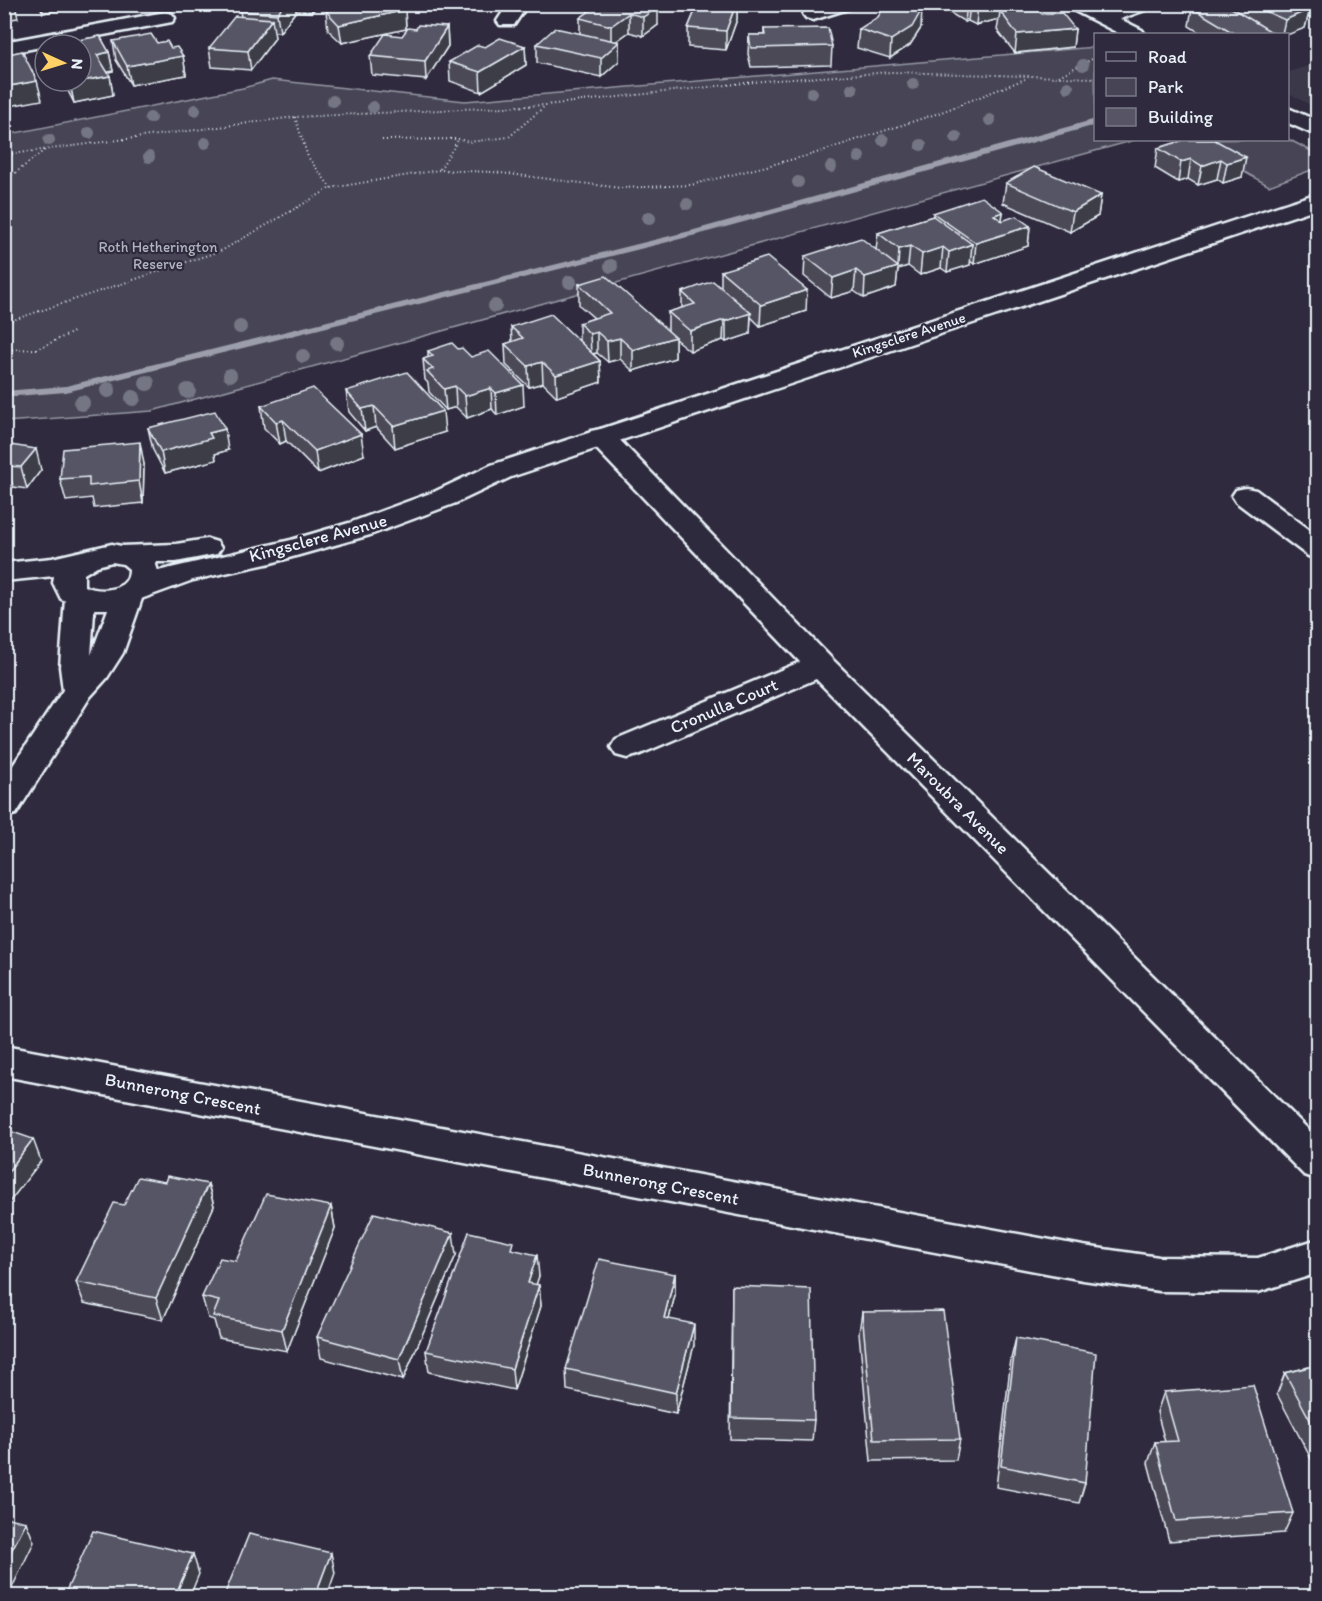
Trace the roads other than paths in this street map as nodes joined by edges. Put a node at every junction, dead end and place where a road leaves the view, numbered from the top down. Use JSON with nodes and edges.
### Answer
{"nodes":[{"id":1,"x":844,"y":4,"type":"edge"},
{"id":2,"x":1076,"y":4,"type":"edge"},
{"id":3,"x":1144,"y":4,"type":"edge"},
{"id":4,"x":813,"y":14,"type":"dead end"},
{"id":5,"x":165,"y":18,"type":"dead end"},
{"id":6,"x":1102,"y":18,"type":"junction"},
{"id":7,"x":1133,"y":33,"type":"edge"},
{"id":8,"x":4,"y":48,"type":"edge"},
{"id":9,"x":1289,"y":116,"type":"edge"},
{"id":10,"x":1317,"y":130,"type":"edge"},
{"id":11,"x":1317,"y":200,"type":"edge"},
{"id":12,"x":601,"y":438,"type":"junction"},
{"id":13,"x":501,"y":471,"type":"junction"},
{"id":14,"x":1246,"y":496,"type":"dead end"},
{"id":15,"x":1317,"y":549,"type":"edge"},
{"id":16,"x":124,"y":554,"type":"junction"},
{"id":17,"x":87,"y":559,"type":"junction"},
{"id":18,"x":4,"y":572,"type":"edge"},
{"id":19,"x":4,"y":591,"type":"edge"},
{"id":20,"x":130,"y":593,"type":"junction"},
{"id":21,"x":79,"y":597,"type":"junction"},
{"id":22,"x":820,"y":665,"type":"junction"},
{"id":23,"x":79,"y":690,"type":"junction"},
{"id":24,"x":627,"y":747,"type":"dead end"},
{"id":25,"x":4,"y":806,"type":"edge"},
{"id":26,"x":4,"y":1061,"type":"edge"},
{"id":27,"x":1317,"y":1164,"type":"edge"},
{"id":28,"x":1317,"y":1256,"type":"edge"}],
"edges":[{"from":1,"to":4,"type":"street"},
{"from":2,"to":6,"type":"street"},
{"from":3,"to":6,"type":"street"},
{"from":5,"to":8,"type":"street"},
{"from":6,"to":7,"type":"street"},
{"from":9,"to":10,"type":"street"},
{"from":11,"to":12,"type":"street","name":"Kingsclere Avenue"},
{"from":12,"to":13,"type":"street","name":"Kingsclere Avenue"},
{"from":12,"to":22,"type":"street","name":"Maroubra Avenue"},
{"from":13,"to":16,"type":"street","name":"Kingsclere Avenue"},
{"from":13,"to":20,"type":"street","name":"Kingsclere Avenue"},
{"from":14,"to":15,"type":"street"},
{"from":16,"to":17,"type":"street"},
{"from":16,"to":20,"type":"street"},
{"from":17,"to":18,"type":"street"},
{"from":17,"to":21,"type":"street"},
{"from":19,"to":21,"type":"street"},
{"from":20,"to":21,"type":"street"},
{"from":20,"to":23,"type":"street"},
{"from":21,"to":23,"type":"street"},
{"from":22,"to":24,"type":"street","name":"Cronulla Court"},
{"from":22,"to":27,"type":"street","name":"Maroubra Avenue"},
{"from":23,"to":25,"type":"street"},
{"from":26,"to":28,"type":"street","name":"Bunnerong Crescent"}]}
